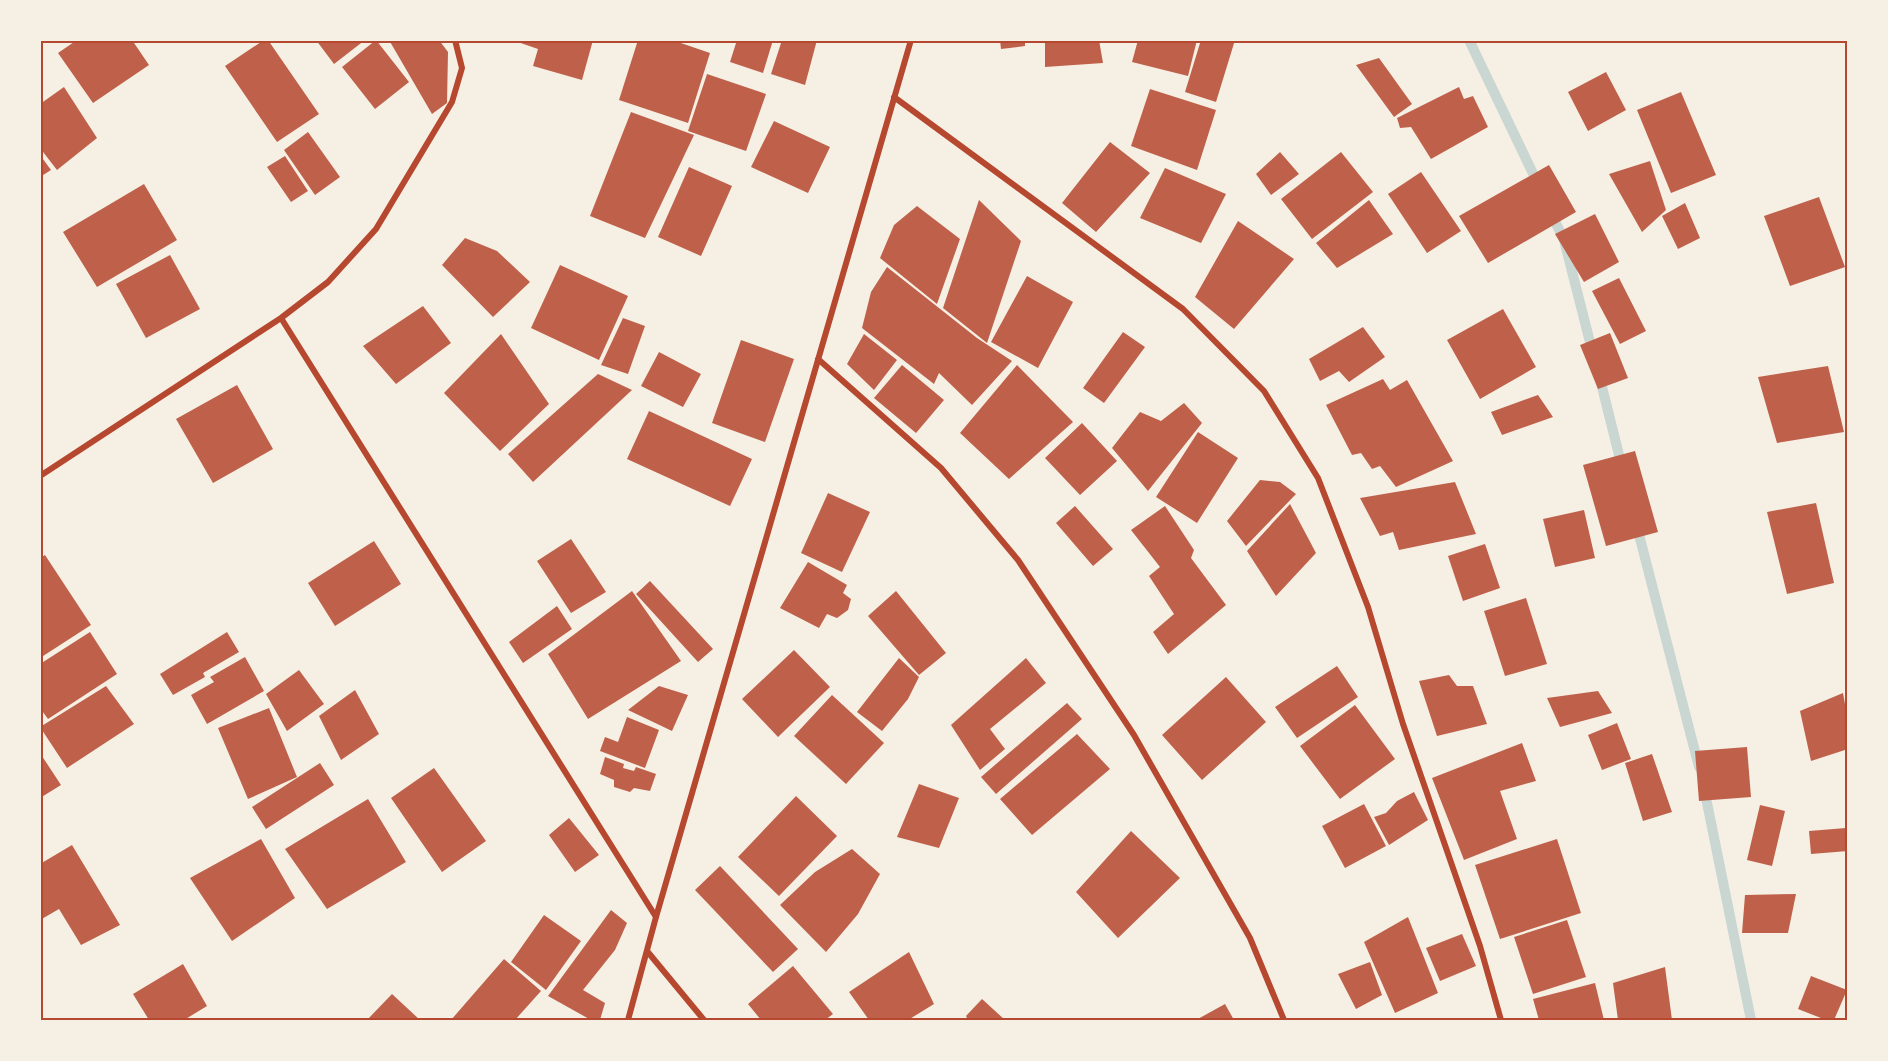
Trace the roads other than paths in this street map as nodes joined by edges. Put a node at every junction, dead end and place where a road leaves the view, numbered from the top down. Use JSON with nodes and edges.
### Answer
{"nodes":[{"id":1,"x":455,"y":40,"type":"edge"},
{"id":2,"x":910,"y":40,"type":"edge"},
{"id":3,"x":894,"y":97,"type":"junction"},
{"id":4,"x":281,"y":318,"type":"junction"},
{"id":5,"x":818,"y":359,"type":"junction"},
{"id":6,"x":40,"y":476,"type":"edge"},
{"id":7,"x":656,"y":917,"type":"junction"},
{"id":8,"x":647,"y":951,"type":"junction"},
{"id":9,"x":628,"y":1020,"type":"edge"},
{"id":10,"x":704,"y":1020,"type":"edge"},
{"id":11,"x":1284,"y":1020,"type":"edge"},
{"id":12,"x":1501,"y":1020,"type":"edge"}],
"edges":[{"from":1,"to":4,"type":"street"},
{"from":2,"to":3,"type":"street"},
{"from":3,"to":5,"type":"street"},
{"from":3,"to":12,"type":"street"},
{"from":4,"to":6,"type":"street"},
{"from":4,"to":7,"type":"street"},
{"from":5,"to":7,"type":"street"},
{"from":5,"to":11,"type":"street"},
{"from":7,"to":8,"type":"street"},
{"from":8,"to":9,"type":"street"},
{"from":8,"to":10,"type":"street"}]}
